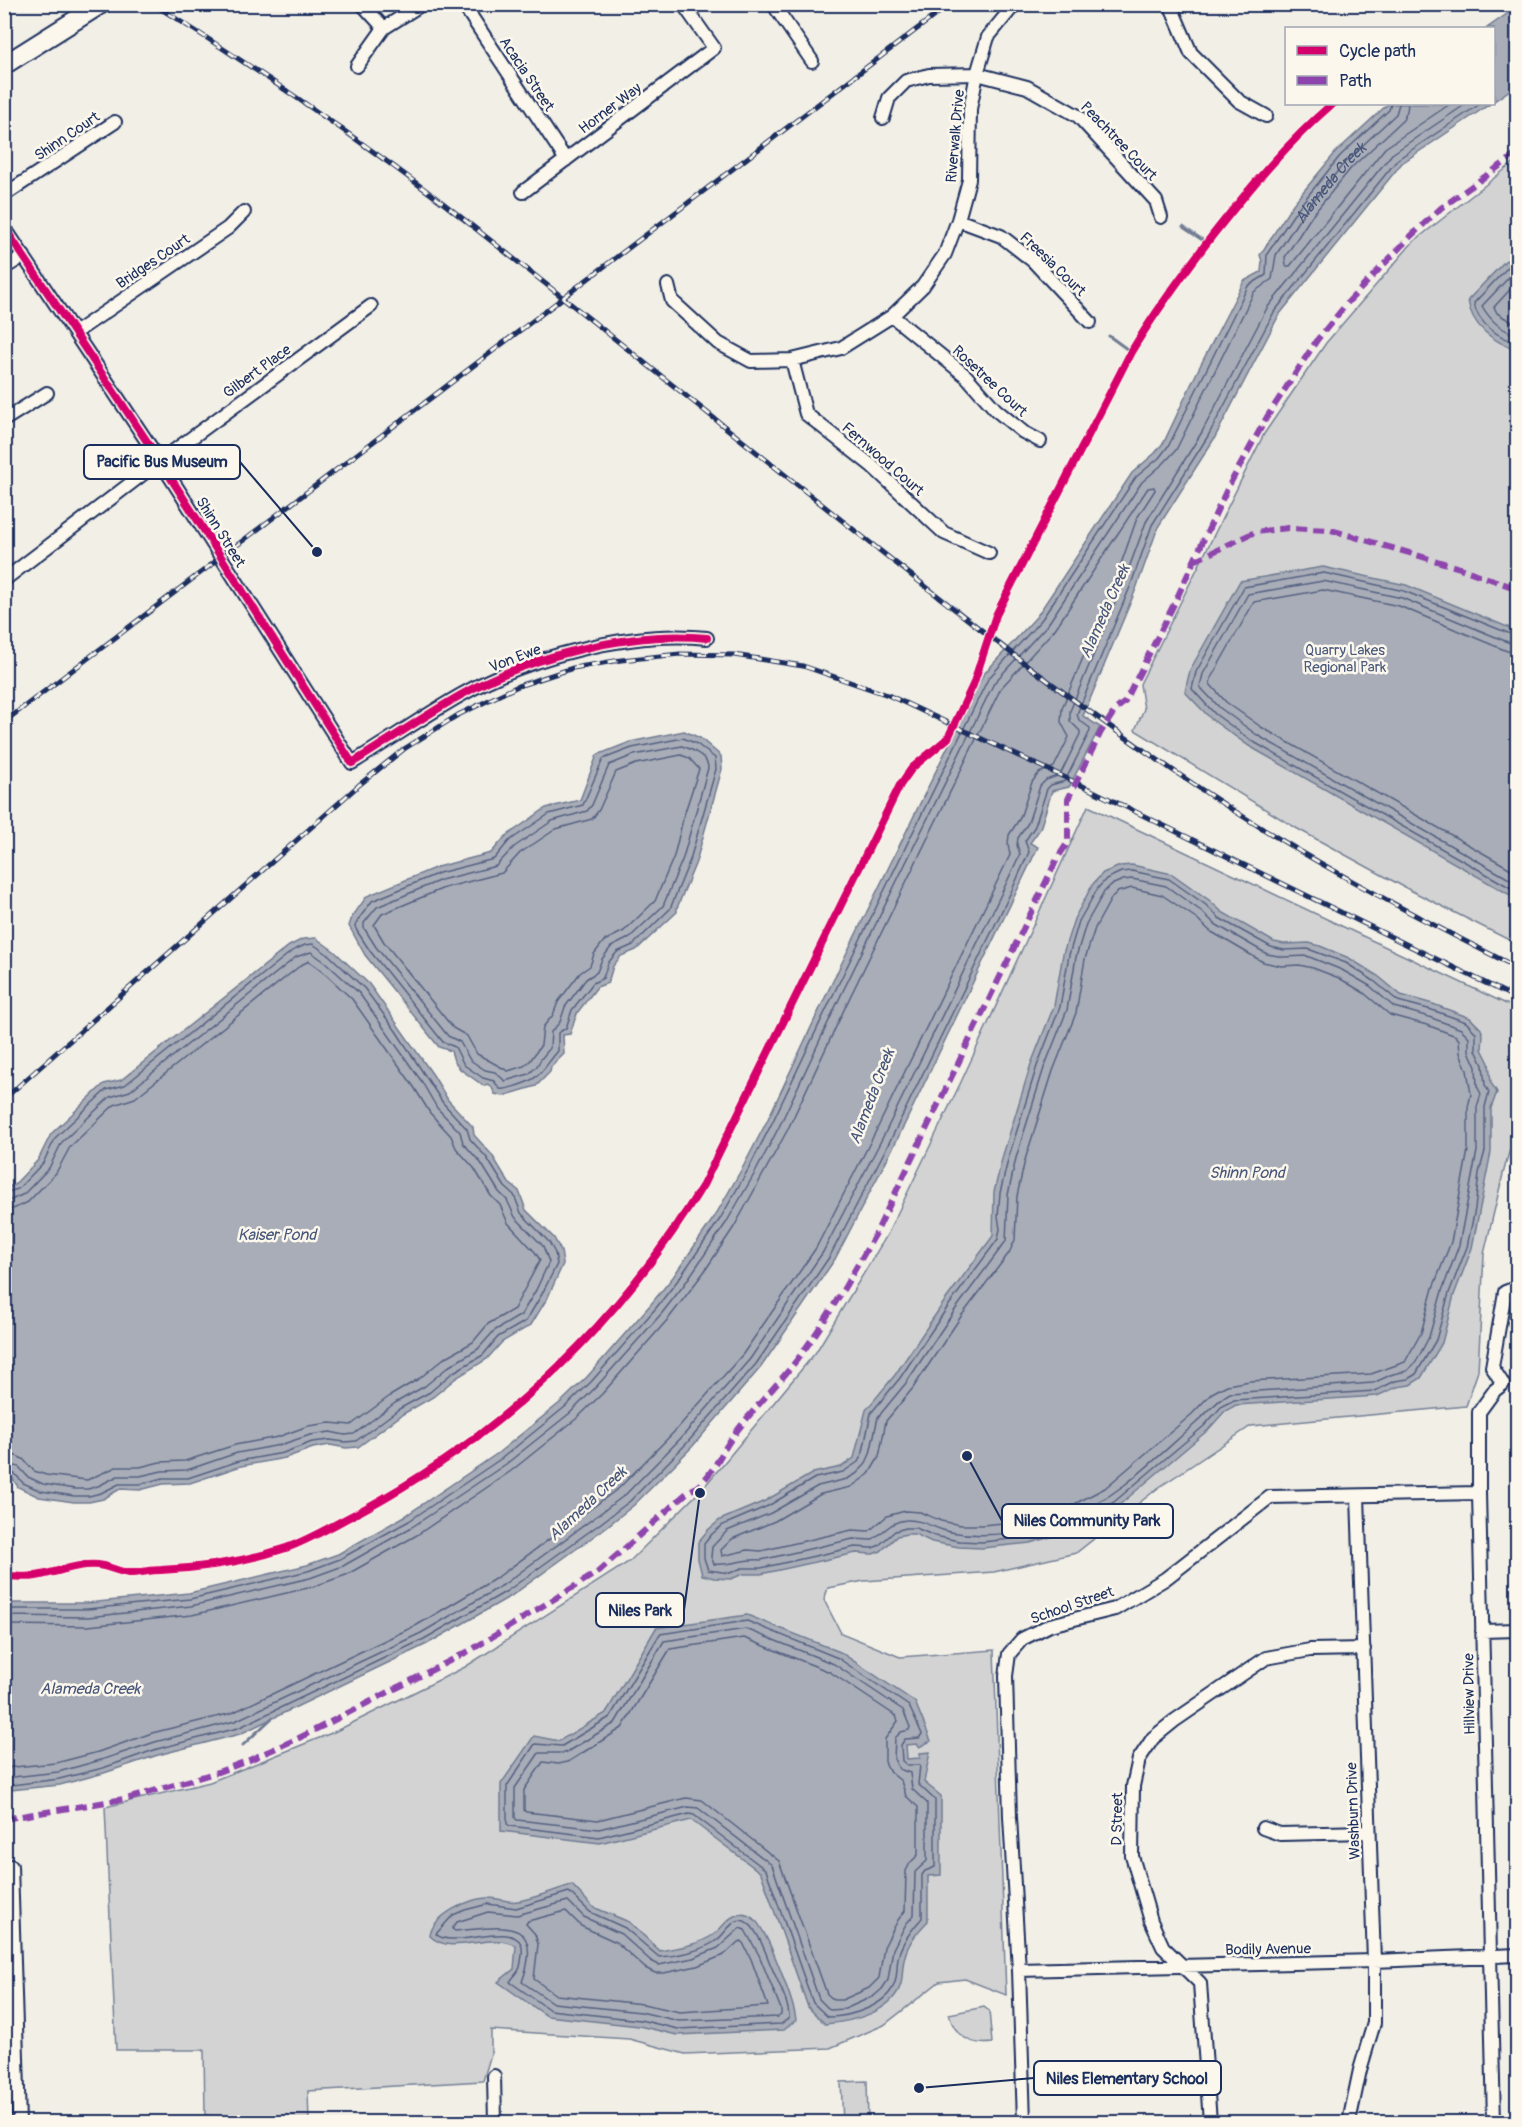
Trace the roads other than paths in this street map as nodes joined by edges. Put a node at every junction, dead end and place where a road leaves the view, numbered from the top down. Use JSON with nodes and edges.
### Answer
{"nodes":[{"id":1,"x":101,"y":4,"type":"edge"},
{"id":2,"x":362,"y":4,"type":"edge"},
{"id":3,"x":422,"y":4,"type":"edge"},
{"id":4,"x":463,"y":4,"type":"edge"},
{"id":5,"x":683,"y":4,"type":"edge"},
{"id":6,"x":773,"y":4,"type":"edge"},
{"id":7,"x":1015,"y":4,"type":"edge"},
{"id":8,"x":1170,"y":4,"type":"edge"},
{"id":9,"x":384,"y":28,"type":"junction"},
{"id":10,"x":812,"y":61,"type":"dead end"},
{"id":11,"x":4,"y":65,"type":"edge"},
{"id":12,"x":357,"y":66,"type":"dead end"},
{"id":13,"x":976,"y":74,"type":"junction"},
{"id":14,"x":1266,"y":116,"type":"dead end"},
{"id":15,"x":883,"y":118,"type":"dead end"},
{"id":16,"x":115,"y":122,"type":"dead end"},
{"id":17,"x":566,"y":160,"type":"junction"},
{"id":18,"x":523,"y":192,"type":"dead end"},
{"id":19,"x":4,"y":195,"type":"edge"},
{"id":20,"x":244,"y":212,"type":"dead end"},
{"id":21,"x":1161,"y":217,"type":"dead end"},
{"id":22,"x":958,"y":220,"type":"junction"},
{"id":23,"x":4,"y":227,"type":"edge"},
{"id":24,"x":24,"y":256,"type":"junction"},
{"id":25,"x":4,"y":268,"type":"edge"},
{"id":26,"x":668,"y":285,"type":"dead end"},
{"id":27,"x":371,"y":306,"type":"dead end"},
{"id":28,"x":892,"y":316,"type":"junction"},
{"id":29,"x":1090,"y":322,"type":"dead end"},
{"id":30,"x":76,"y":332,"type":"junction"},
{"id":31,"x":792,"y":360,"type":"junction"},
{"id":32,"x":47,"y":393,"type":"dead end"},
{"id":33,"x":4,"y":420,"type":"edge"},
{"id":34,"x":1040,"y":441,"type":"dead end"},
{"id":35,"x":160,"y":461,"type":"junction"},
{"id":36,"x":989,"y":553,"type":"dead end"},
{"id":37,"x":4,"y":580,"type":"edge"},
{"id":38,"x":707,"y":638,"type":"dead end"},
{"id":39,"x":352,"y":764,"type":"joint"},
{"id":40,"x":1518,"y":1287,"type":"edge"},
{"id":41,"x":1479,"y":1493,"type":"junction"},
{"id":42,"x":1358,"y":1496,"type":"junction"},
{"id":43,"x":1518,"y":1630,"type":"edge"},
{"id":44,"x":1482,"y":1631,"type":"junction"},
{"id":45,"x":1364,"y":1649,"type":"junction"},
{"id":46,"x":1263,"y":1828,"type":"dead end"},
{"id":47,"x":1368,"y":1832,"type":"junction"},
{"id":48,"x":11,"y":1866,"type":"dead end"},
{"id":49,"x":1518,"y":1955,"type":"edge"},
{"id":50,"x":1490,"y":1956,"type":"junction"},
{"id":51,"x":1374,"y":1961,"type":"junction"},
{"id":52,"x":1181,"y":1966,"type":"junction"},
{"id":53,"x":1019,"y":1970,"type":"junction"},
{"id":54,"x":494,"y":2076,"type":"dead end"},
{"id":55,"x":19,"y":2122,"type":"edge"},
{"id":56,"x":495,"y":2122,"type":"edge"},
{"id":57,"x":1024,"y":2122,"type":"edge"},
{"id":58,"x":1210,"y":2122,"type":"edge"},
{"id":59,"x":1348,"y":2122,"type":"edge"},
{"id":60,"x":1494,"y":2122,"type":"edge"}],
"edges":[{"from":1,"to":11,"type":"main road"},
{"from":2,"to":9,"type":"street"},
{"from":3,"to":9,"type":"street"},
{"from":4,"to":17,"type":"street","name":"Acacia Street"},
{"from":5,"to":17,"type":"street","name":"Horner Way"},
{"from":6,"to":10,"type":"street"},
{"from":7,"to":13,"type":"street","name":"Riverwalk Drive"},
{"from":8,"to":14,"type":"street"},
{"from":9,"to":12,"type":"street"},
{"from":13,"to":15,"type":"street","name":"Peachtree Court"},
{"from":13,"to":21,"type":"street","name":"Peachtree Court"},
{"from":13,"to":22,"type":"street","name":"Riverwalk Drive"},
{"from":16,"to":19,"type":"street","name":"Shinn Court"},
{"from":17,"to":18,"type":"street","name":"Horner Way"},
{"from":20,"to":30,"type":"street","name":"Bridges Court"},
{"from":22,"to":28,"type":"street","name":"Riverwalk Drive"},
{"from":22,"to":29,"type":"street","name":"Freesia Court"},
{"from":23,"to":24,"type":"street","name":"Shinn Street"},
{"from":24,"to":25,"type":"street"},
{"from":24,"to":30,"type":"street","name":"Shinn Street"},
{"from":26,"to":31,"type":"street","name":"Riverwalk Drive"},
{"from":27,"to":35,"type":"street","name":"Gilbert Place"},
{"from":28,"to":31,"type":"street","name":"Riverwalk Drive"},
{"from":28,"to":34,"type":"street","name":"Rosetree Court"},
{"from":30,"to":35,"type":"street","name":"Shinn Street"},
{"from":31,"to":36,"type":"street","name":"Fernwood Court"},
{"from":32,"to":33,"type":"street"},
{"from":35,"to":37,"type":"street","name":"Gilbert Place"},
{"from":35,"to":39,"type":"street","name":"Shinn Street"},
{"from":38,"to":39,"type":"street","name":"Von Ewe"},
{"from":40,"to":41,"type":"street","name":"Hillview Drive"},
{"from":41,"to":42,"type":"street","name":"School Street"},
{"from":41,"to":44,"type":"street","name":"Hillview Drive"},
{"from":42,"to":45,"type":"street","name":"Washburn Drive"},
{"from":42,"to":53,"type":"street","name":"School Street"},
{"from":43,"to":44,"type":"street"},
{"from":44,"to":50,"type":"street","name":"Hillview Drive"},
{"from":45,"to":47,"type":"street","name":"Washburn Drive"},
{"from":45,"to":52,"type":"street","name":"D Street"},
{"from":46,"to":47,"type":"street"},
{"from":47,"to":51,"type":"street","name":"Washburn Drive"},
{"from":48,"to":55,"type":"street"},
{"from":49,"to":50,"type":"street","name":"Bodily Avenue"},
{"from":50,"to":51,"type":"street","name":"Bodily Avenue"},
{"from":50,"to":60,"type":"street","name":"Hillview Drive"},
{"from":51,"to":52,"type":"street","name":"Bodily Avenue"},
{"from":51,"to":59,"type":"street","name":"Washburn Drive"},
{"from":52,"to":53,"type":"street","name":"Bodily Avenue"},
{"from":52,"to":58,"type":"street","name":"D Street"},
{"from":53,"to":57,"type":"street","name":"School Street"},
{"from":54,"to":56,"type":"street"}]}
